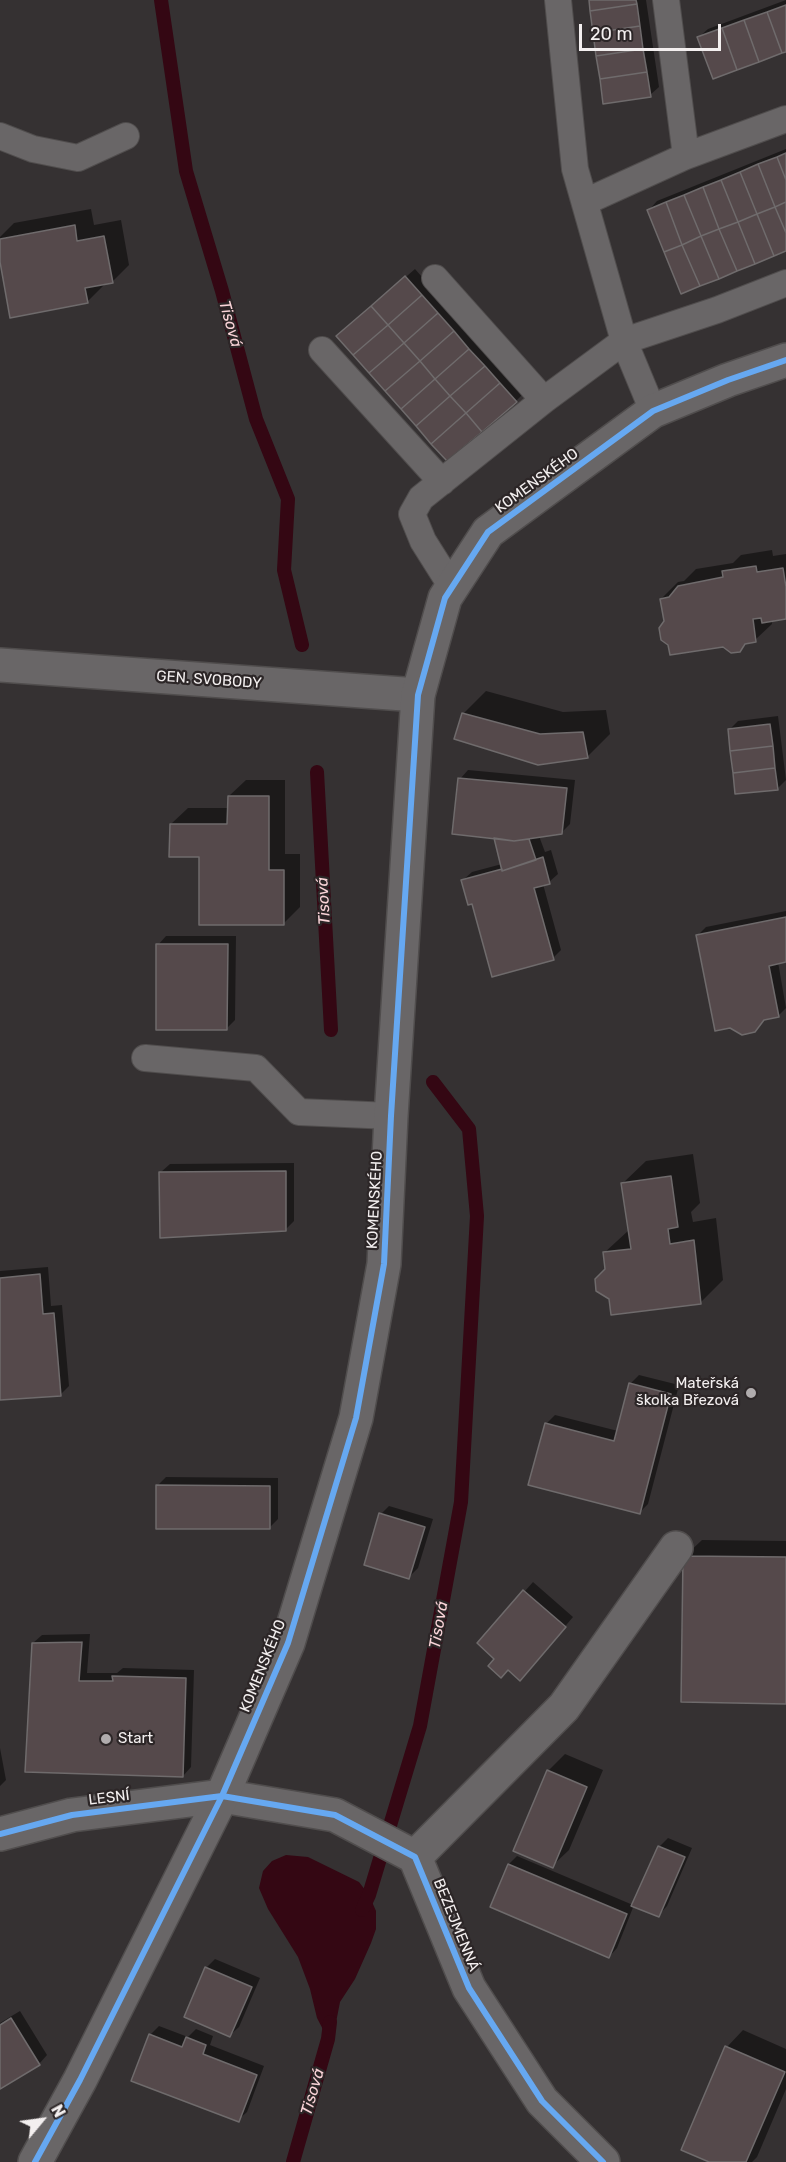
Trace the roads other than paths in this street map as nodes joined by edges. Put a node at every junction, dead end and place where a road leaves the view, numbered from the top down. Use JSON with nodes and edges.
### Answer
{"nodes":[{"id":1,"x":558,"y":0,"type":"edge"},
{"id":2,"x":666,"y":0,"type":"edge"},
{"id":3,"x":786,"y":119,"type":"edge"},
{"id":4,"x":0,"y":136,"type":"edge"},
{"id":5,"x":126,"y":136,"type":"dead end"},
{"id":6,"x":686,"y":156,"type":"junction"},
{"id":7,"x":585,"y":202,"type":"junction"},
{"id":8,"x":435,"y":278,"type":"dead end"},
{"id":9,"x":786,"y":284,"type":"edge"},
{"id":10,"x":624,"y":340,"type":"junction"},
{"id":11,"x":322,"y":350,"type":"dead end"},
{"id":12,"x":786,"y":360,"type":"edge"},
{"id":13,"x":544,"y":400,"type":"junction"},
{"id":14,"x":652,"y":411,"type":"junction"},
{"id":15,"x":442,"y":482,"type":"junction"},
{"id":16,"x":452,"y":587,"type":"junction"},
{"id":17,"x":0,"y":665,"type":"edge"},
{"id":18,"x":418,"y":695,"type":"junction"},
{"id":19,"x":145,"y":1058,"type":"dead end"},
{"id":20,"x":391,"y":1116,"type":"junction"},
{"id":21,"x":676,"y":1548,"type":"dead end"},
{"id":22,"x":222,"y":1796,"type":"junction"},
{"id":23,"x":0,"y":1834,"type":"edge"},
{"id":24,"x":415,"y":1857,"type":"junction"},
{"id":25,"x":35,"y":2162,"type":"edge"},
{"id":26,"x":603,"y":2162,"type":"edge"}],
"edges":[{"from":1,"to":7,"type":"lane"},
{"from":2,"to":6,"type":"lane"},
{"from":3,"to":6,"type":"lane"},
{"from":4,"to":5,"type":"lane"},
{"from":6,"to":7,"type":"lane"},
{"from":7,"to":10,"type":"lane"},
{"from":8,"to":13,"type":"lane"},
{"from":9,"to":10,"type":"lane"},
{"from":10,"to":13,"type":"lane"},
{"from":10,"to":14,"type":"lane"},
{"from":11,"to":15,"type":"lane"},
{"from":12,"to":14,"type":"street","name":"KOMENSKÉHO"},
{"from":13,"to":15,"type":"lane"},
{"from":14,"to":16,"type":"street","name":"KOMENSKÉHO"},
{"from":15,"to":16,"type":"lane"},
{"from":16,"to":18,"type":"street","name":"KOMENSKÉHO"},
{"from":17,"to":18,"type":"street","name":"GEN. SVOBODY"},
{"from":18,"to":20,"type":"street","name":"KOMENSKÉHO"},
{"from":19,"to":20,"type":"lane"},
{"from":20,"to":22,"type":"street","name":"KOMENSKÉHO"},
{"from":21,"to":24,"type":"street"},
{"from":22,"to":23,"type":"street","name":"LESNÍ"},
{"from":22,"to":24,"type":"street"},
{"from":22,"to":25,"type":"street","name":"KOMENSKÉHO"},
{"from":24,"to":26,"type":"street","name":"BEZEJMENNÁ"}]}
